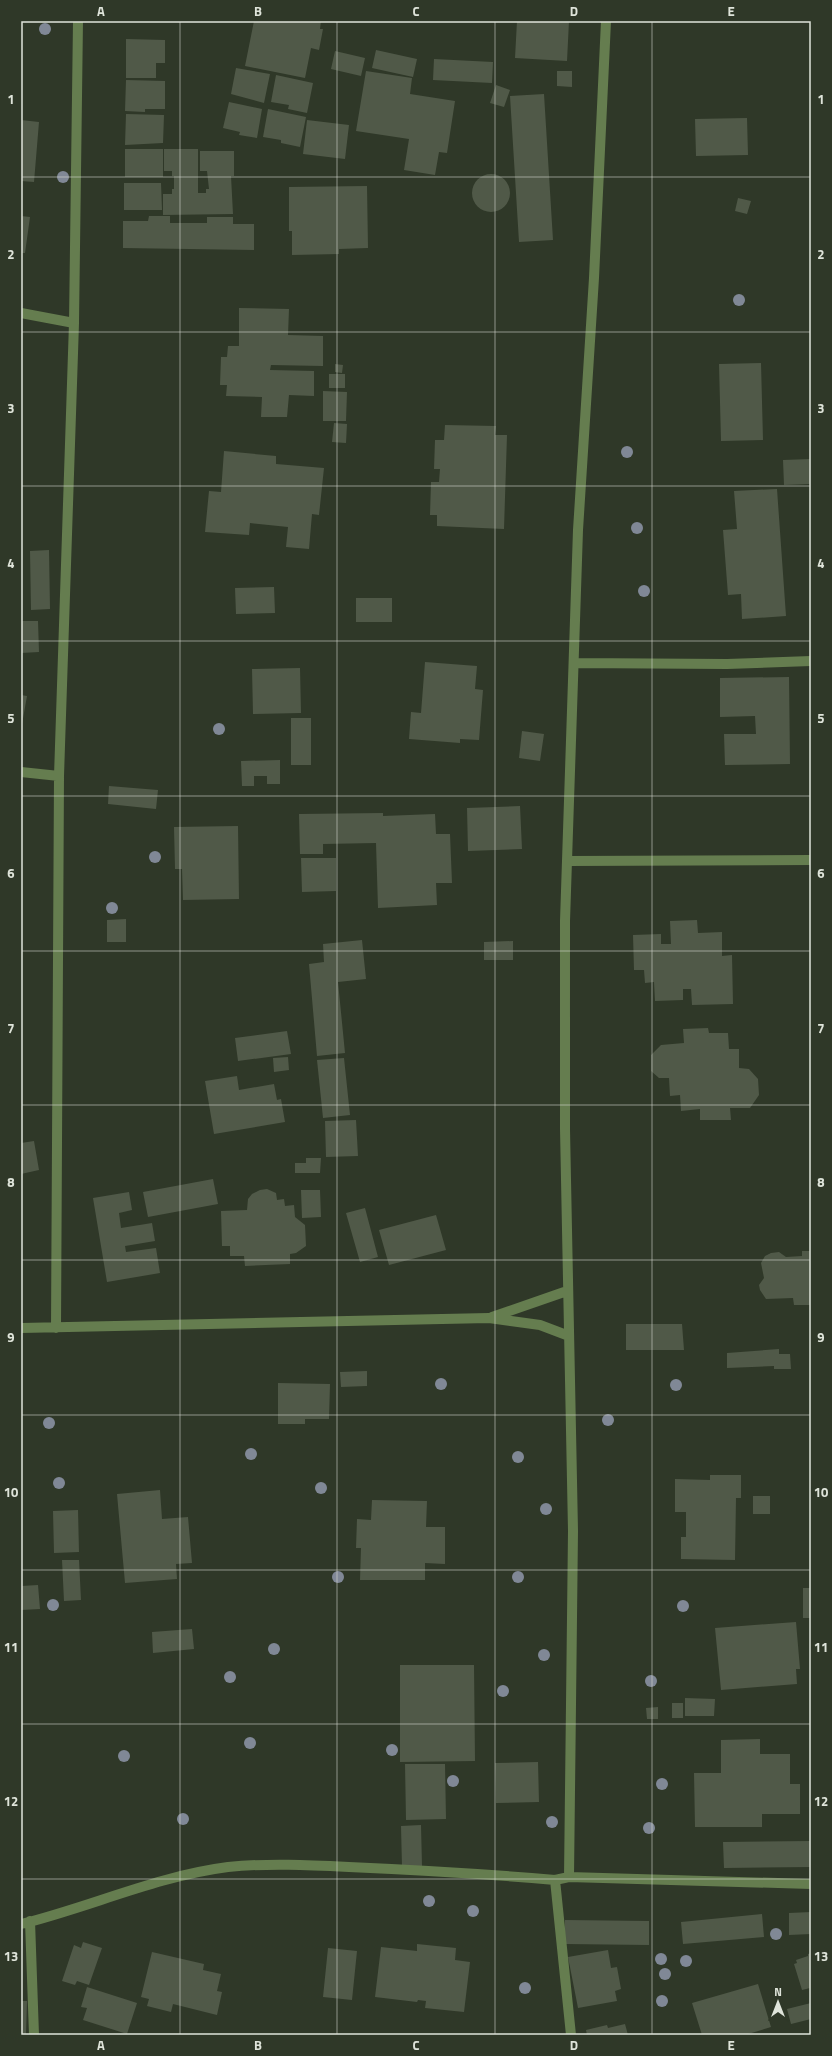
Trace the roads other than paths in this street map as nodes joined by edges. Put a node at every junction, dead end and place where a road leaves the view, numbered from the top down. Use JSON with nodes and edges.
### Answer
{"nodes":[{"id":1,"x":78,"y":21,"type":"edge"},
{"id":2,"x":606,"y":21,"type":"edge"},
{"id":3,"x":21,"y":313,"type":"edge"},
{"id":4,"x":74,"y":323,"type":"junction"},
{"id":5,"x":811,"y":661,"type":"edge"},
{"id":6,"x":574,"y":663,"type":"junction"},
{"id":7,"x":21,"y":772,"type":"edge"},
{"id":8,"x":59,"y":776,"type":"junction"},
{"id":9,"x":811,"y":860,"type":"edge"},
{"id":10,"x":567,"y":861,"type":"junction"},
{"id":11,"x":567,"y":1291,"type":"junction"},
{"id":12,"x":489,"y":1318,"type":"junction"},
{"id":13,"x":21,"y":1328,"type":"edge"},
{"id":14,"x":56,"y":1328,"type":"junction"},
{"id":15,"x":569,"y":1336,"type":"junction"},
{"id":16,"x":569,"y":1877,"type":"junction"},
{"id":17,"x":555,"y":1880,"type":"junction"},
{"id":18,"x":811,"y":1884,"type":"edge"},
{"id":19,"x":26,"y":1922,"type":"edge"},
{"id":20,"x":34,"y":2035,"type":"edge"},
{"id":21,"x":571,"y":2035,"type":"edge"}],
"edges":[{"from":1,"to":4,"type":"street"},
{"from":2,"to":6,"type":"street"},
{"from":3,"to":4,"type":"street"},
{"from":4,"to":8,"type":"street"},
{"from":5,"to":6,"type":"street"},
{"from":6,"to":10,"type":"street"},
{"from":7,"to":8,"type":"street"},
{"from":8,"to":14,"type":"street"},
{"from":9,"to":10,"type":"street"},
{"from":10,"to":11,"type":"street"},
{"from":11,"to":12,"type":"street"},
{"from":11,"to":15,"type":"street"},
{"from":12,"to":14,"type":"street"},
{"from":12,"to":15,"type":"street"},
{"from":13,"to":14,"type":"street"},
{"from":15,"to":16,"type":"street"},
{"from":16,"to":17,"type":"street"},
{"from":16,"to":18,"type":"street"},
{"from":17,"to":19,"type":"street"},
{"from":17,"to":21,"type":"street"},
{"from":19,"to":20,"type":"street"}]}
